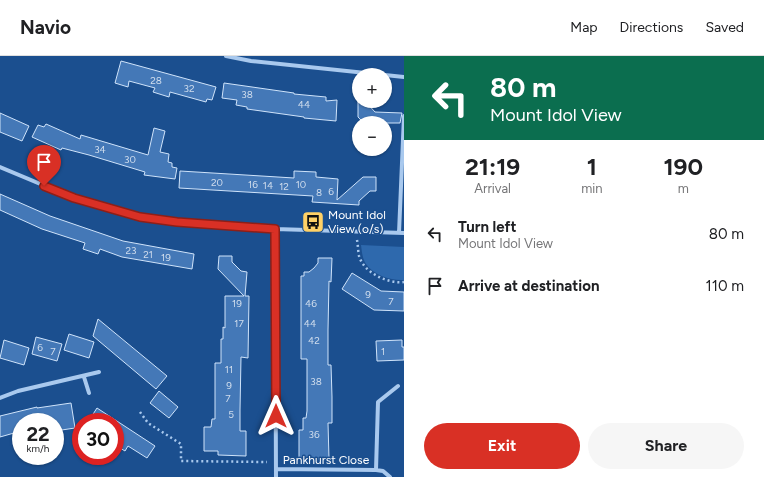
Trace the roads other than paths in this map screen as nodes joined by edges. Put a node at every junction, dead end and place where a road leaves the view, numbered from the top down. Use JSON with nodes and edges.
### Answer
{"nodes":[{"id":1,"x":226,"y":56,"type":"edge"},
{"id":2,"x":404,"y":77,"type":"edge"},
{"id":3,"x":404,"y":116,"type":"edge"},
{"id":4,"x":0,"y":167,"type":"edge"},
{"id":5,"x":275,"y":229,"type":"junction"},
{"id":6,"x":399,"y":233,"type":"junction"},
{"id":7,"x":404,"y":233,"type":"edge"},
{"id":8,"x":99,"y":372,"type":"dead end"},
{"id":9,"x":84,"y":377,"type":"junction"},
{"id":10,"x":398,"y":386,"type":"dead end"},
{"id":11,"x":89,"y":393,"type":"dead end"},
{"id":12,"x":0,"y":398,"type":"edge"},
{"id":13,"x":276,"y":469,"type":"junction"},
{"id":14,"x":376,"y":470,"type":"junction"},
{"id":15,"x":276,"y":477,"type":"edge"},
{"id":16,"x":390,"y":477,"type":"edge"}],
"edges":[{"from":1,"to":2,"type":"street"},
{"from":3,"to":6,"type":"street"},
{"from":4,"to":5,"type":"street"},
{"from":5,"to":6,"type":"street"},
{"from":5,"to":13,"type":"street"},
{"from":6,"to":7,"type":"street"},
{"from":8,"to":9,"type":"street"},
{"from":9,"to":11,"type":"street"},
{"from":9,"to":12,"type":"street"},
{"from":10,"to":14,"type":"street","name":"Pankhurst Close"},
{"from":13,"to":14,"type":"street","name":"Pankhurst Close"},
{"from":13,"to":15,"type":"street"},
{"from":14,"to":16,"type":"street","name":"Pankhurst Close"}]}
